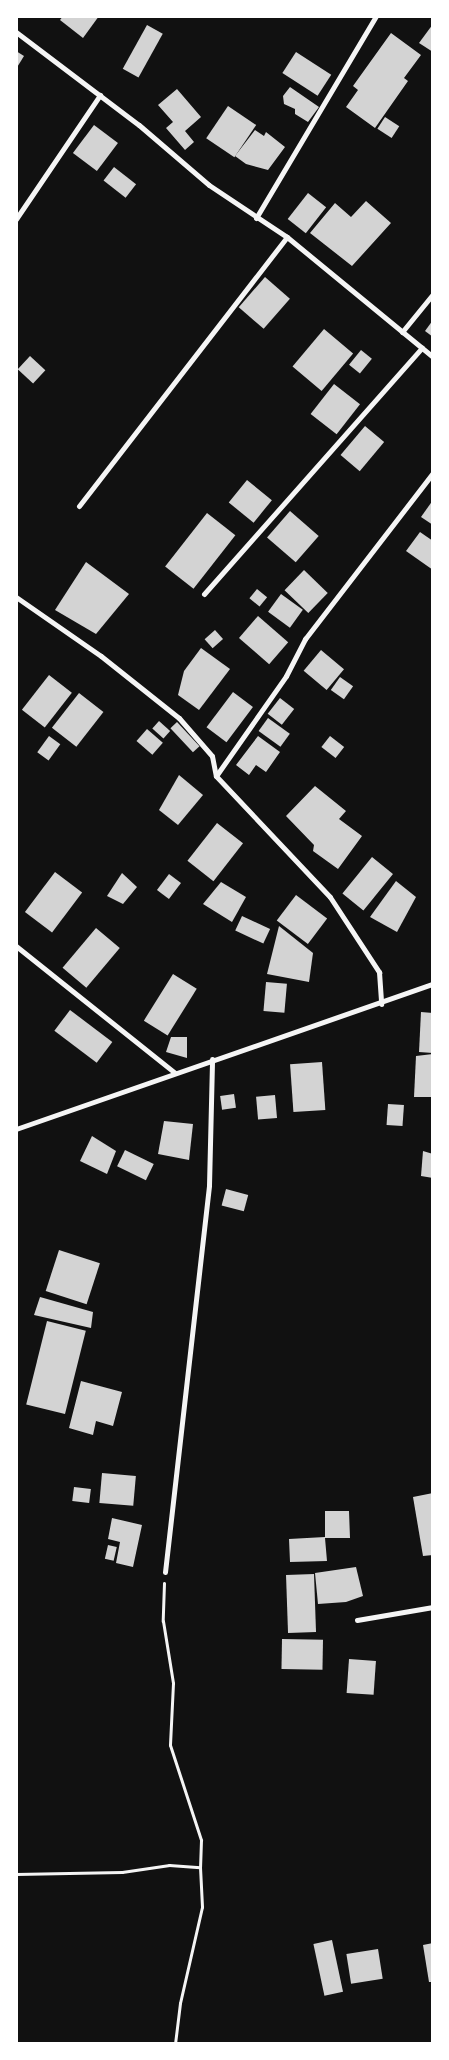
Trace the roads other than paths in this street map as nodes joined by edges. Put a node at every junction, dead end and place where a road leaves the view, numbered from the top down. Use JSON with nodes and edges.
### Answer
{"nodes":[{"id":1,"x":376,"y":16,"type":"edge"},
{"id":2,"x":16,"y":32,"type":"edge"},
{"id":3,"x":100,"y":95,"type":"junction"},
{"id":4,"x":256,"y":218,"type":"junction"},
{"id":5,"x":16,"y":219,"type":"edge"},
{"id":6,"x":287,"y":237,"type":"junction"},
{"id":7,"x":433,"y":294,"type":"edge"},
{"id":8,"x":402,"y":332,"type":"junction"},
{"id":9,"x":422,"y":348,"type":"junction"},
{"id":10,"x":433,"y":357,"type":"edge"},
{"id":11,"x":433,"y":473,"type":"edge"},
{"id":12,"x":79,"y":506,"type":"dead end"},
{"id":13,"x":204,"y":594,"type":"dead end"},
{"id":14,"x":16,"y":597,"type":"edge"},
{"id":15,"x":216,"y":776,"type":"junction"},
{"id":16,"x":16,"y":946,"type":"edge"},
{"id":17,"x":433,"y":984,"type":"edge"},
{"id":18,"x":382,"y":1004,"type":"junction"},
{"id":19,"x":212,"y":1059,"type":"junction"},
{"id":20,"x":175,"y":1073,"type":"junction"},
{"id":21,"x":16,"y":1129,"type":"edge"},
{"id":22,"x":165,"y":1572,"type":"road end"},
{"id":23,"x":433,"y":1607,"type":"edge"},
{"id":24,"x":357,"y":1620,"type":"dead end"}],
"edges":[{"from":1,"to":4,"type":"street"},
{"from":2,"to":3,"type":"street"},
{"from":3,"to":4,"type":"street"},
{"from":3,"to":5,"type":"street"},
{"from":4,"to":6,"type":"street"},
{"from":6,"to":8,"type":"street"},
{"from":6,"to":12,"type":"street"},
{"from":7,"to":8,"type":"street"},
{"from":8,"to":9,"type":"street"},
{"from":9,"to":10,"type":"street"},
{"from":9,"to":13,"type":"street"},
{"from":11,"to":15,"type":"street"},
{"from":14,"to":15,"type":"street"},
{"from":15,"to":18,"type":"street"},
{"from":16,"to":20,"type":"street"},
{"from":17,"to":18,"type":"street"},
{"from":18,"to":19,"type":"street"},
{"from":19,"to":20,"type":"street"},
{"from":19,"to":22,"type":"street"},
{"from":20,"to":21,"type":"street"},
{"from":23,"to":24,"type":"street"}]}
